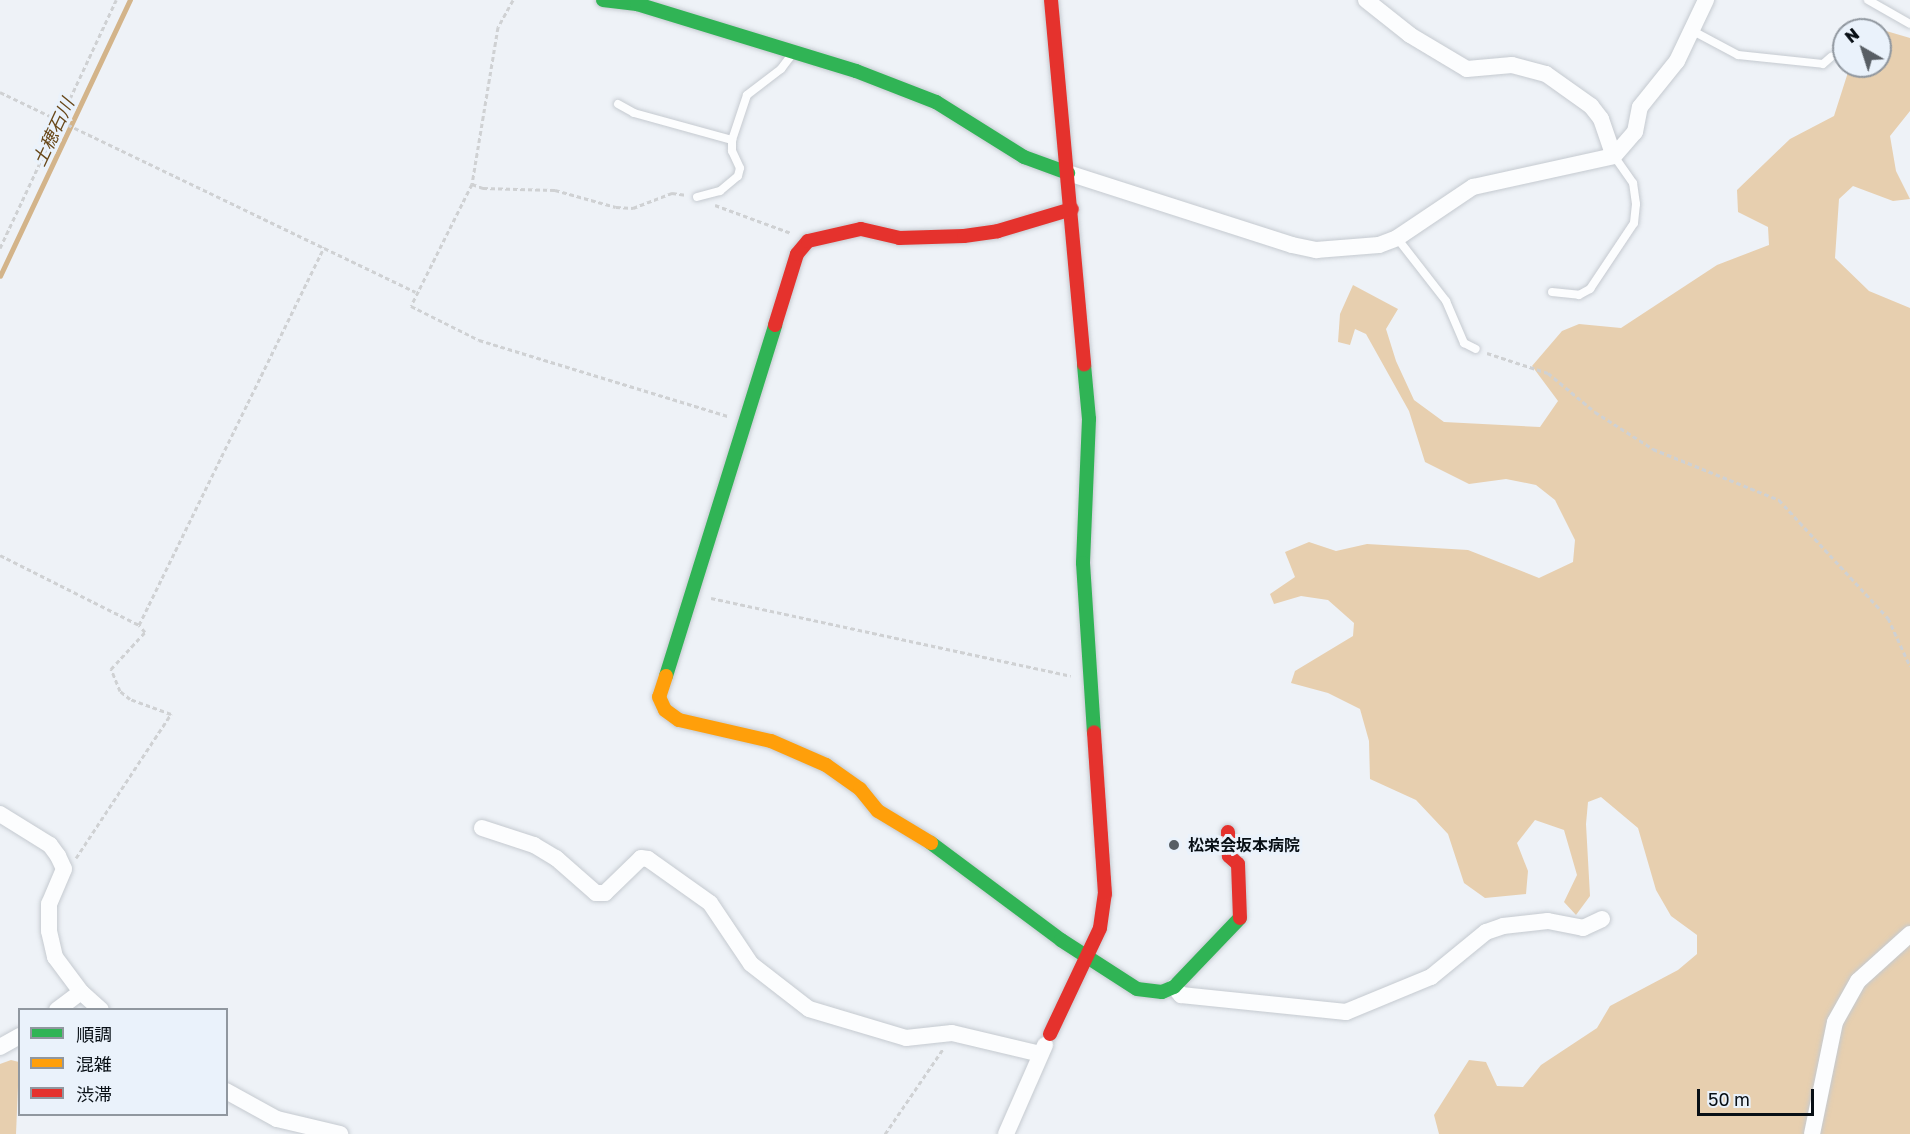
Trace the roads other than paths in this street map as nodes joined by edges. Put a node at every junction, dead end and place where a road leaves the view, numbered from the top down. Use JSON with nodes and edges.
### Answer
{"nodes":[{"id":1,"x":603,"y":0,"type":"edge"},
{"id":2,"x":1051,"y":0,"type":"edge"},
{"id":3,"x":1366,"y":0,"type":"edge"},
{"id":4,"x":1706,"y":0,"type":"edge"},
{"id":5,"x":1868,"y":0,"type":"edge"},
{"id":6,"x":1910,"y":24,"type":"edge"},
{"id":7,"x":1693,"y":31,"type":"junction"},
{"id":8,"x":794,"y":50,"type":"junction"},
{"id":9,"x":1832,"y":57,"type":"dead end"},
{"id":10,"x":618,"y":104,"type":"dead end"},
{"id":11,"x":732,"y":140,"type":"junction"},
{"id":12,"x":1614,"y":156,"type":"junction"},
{"id":13,"x":1068,"y":173,"type":"junction"},
{"id":14,"x":697,"y":197,"type":"road end"},
{"id":15,"x":1072,"y":209,"type":"junction"},
{"id":16,"x":1397,"y":237,"type":"junction"},
{"id":17,"x":1552,"y":292,"type":"dead end"},
{"id":18,"x":1476,"y":350,"type":"road end"},
{"id":19,"x":0,"y":814,"type":"edge"},
{"id":20,"x":482,"y":828,"type":"dead end"},
{"id":21,"x":1228,"y":832,"type":"dead end"},
{"id":22,"x":1602,"y":919,"type":"dead end"},
{"id":23,"x":1910,"y":934,"type":"edge"},
{"id":24,"x":1087,"y":956,"type":"junction"},
{"id":25,"x":1174,"y":987,"type":"junction"},
{"id":26,"x":81,"y":992,"type":"junction"},
{"id":27,"x":60,"y":1008,"type":"edge"},
{"id":28,"x":99,"y":1008,"type":"edge"},
{"id":29,"x":1050,"y":1034,"type":"joint"},
{"id":30,"x":18,"y":1037,"type":"edge"},
{"id":31,"x":0,"y":1047,"type":"edge"},
{"id":32,"x":1041,"y":1054,"type":"junction"},
{"id":33,"x":228,"y":1092,"type":"edge"},
{"id":34,"x":340,"y":1134,"type":"edge"},
{"id":35,"x":1006,"y":1134,"type":"edge"},
{"id":36,"x":1812,"y":1134,"type":"edge"}],
"edges":[{"from":1,"to":8,"type":"street"},
{"from":2,"to":13,"type":"street"},
{"from":3,"to":12,"type":"street"},
{"from":4,"to":7,"type":"street"},
{"from":5,"to":6,"type":"lane"},
{"from":7,"to":9,"type":"lane"},
{"from":7,"to":12,"type":"street"},
{"from":8,"to":11,"type":"lane"},
{"from":8,"to":13,"type":"street"},
{"from":10,"to":11,"type":"lane"},
{"from":11,"to":14,"type":"lane"},
{"from":12,"to":16,"type":"street"},
{"from":12,"to":17,"type":"lane"},
{"from":13,"to":15,"type":"street"},
{"from":13,"to":16,"type":"street"},
{"from":15,"to":24,"type":"street"},
{"from":15,"to":24,"type":"street"},
{"from":16,"to":18,"type":"lane"},
{"from":19,"to":26,"type":"street"},
{"from":20,"to":32,"type":"street"},
{"from":21,"to":25,"type":"street"},
{"from":22,"to":25,"type":"street"},
{"from":23,"to":36,"type":"street"},
{"from":24,"to":25,"type":"street"},
{"from":24,"to":29,"type":"street"},
{"from":26,"to":27,"type":"street"},
{"from":26,"to":28,"type":"street"},
{"from":29,"to":32,"type":"street"},
{"from":30,"to":31,"type":"street"},
{"from":32,"to":35,"type":"street"},
{"from":33,"to":34,"type":"street"}]}
